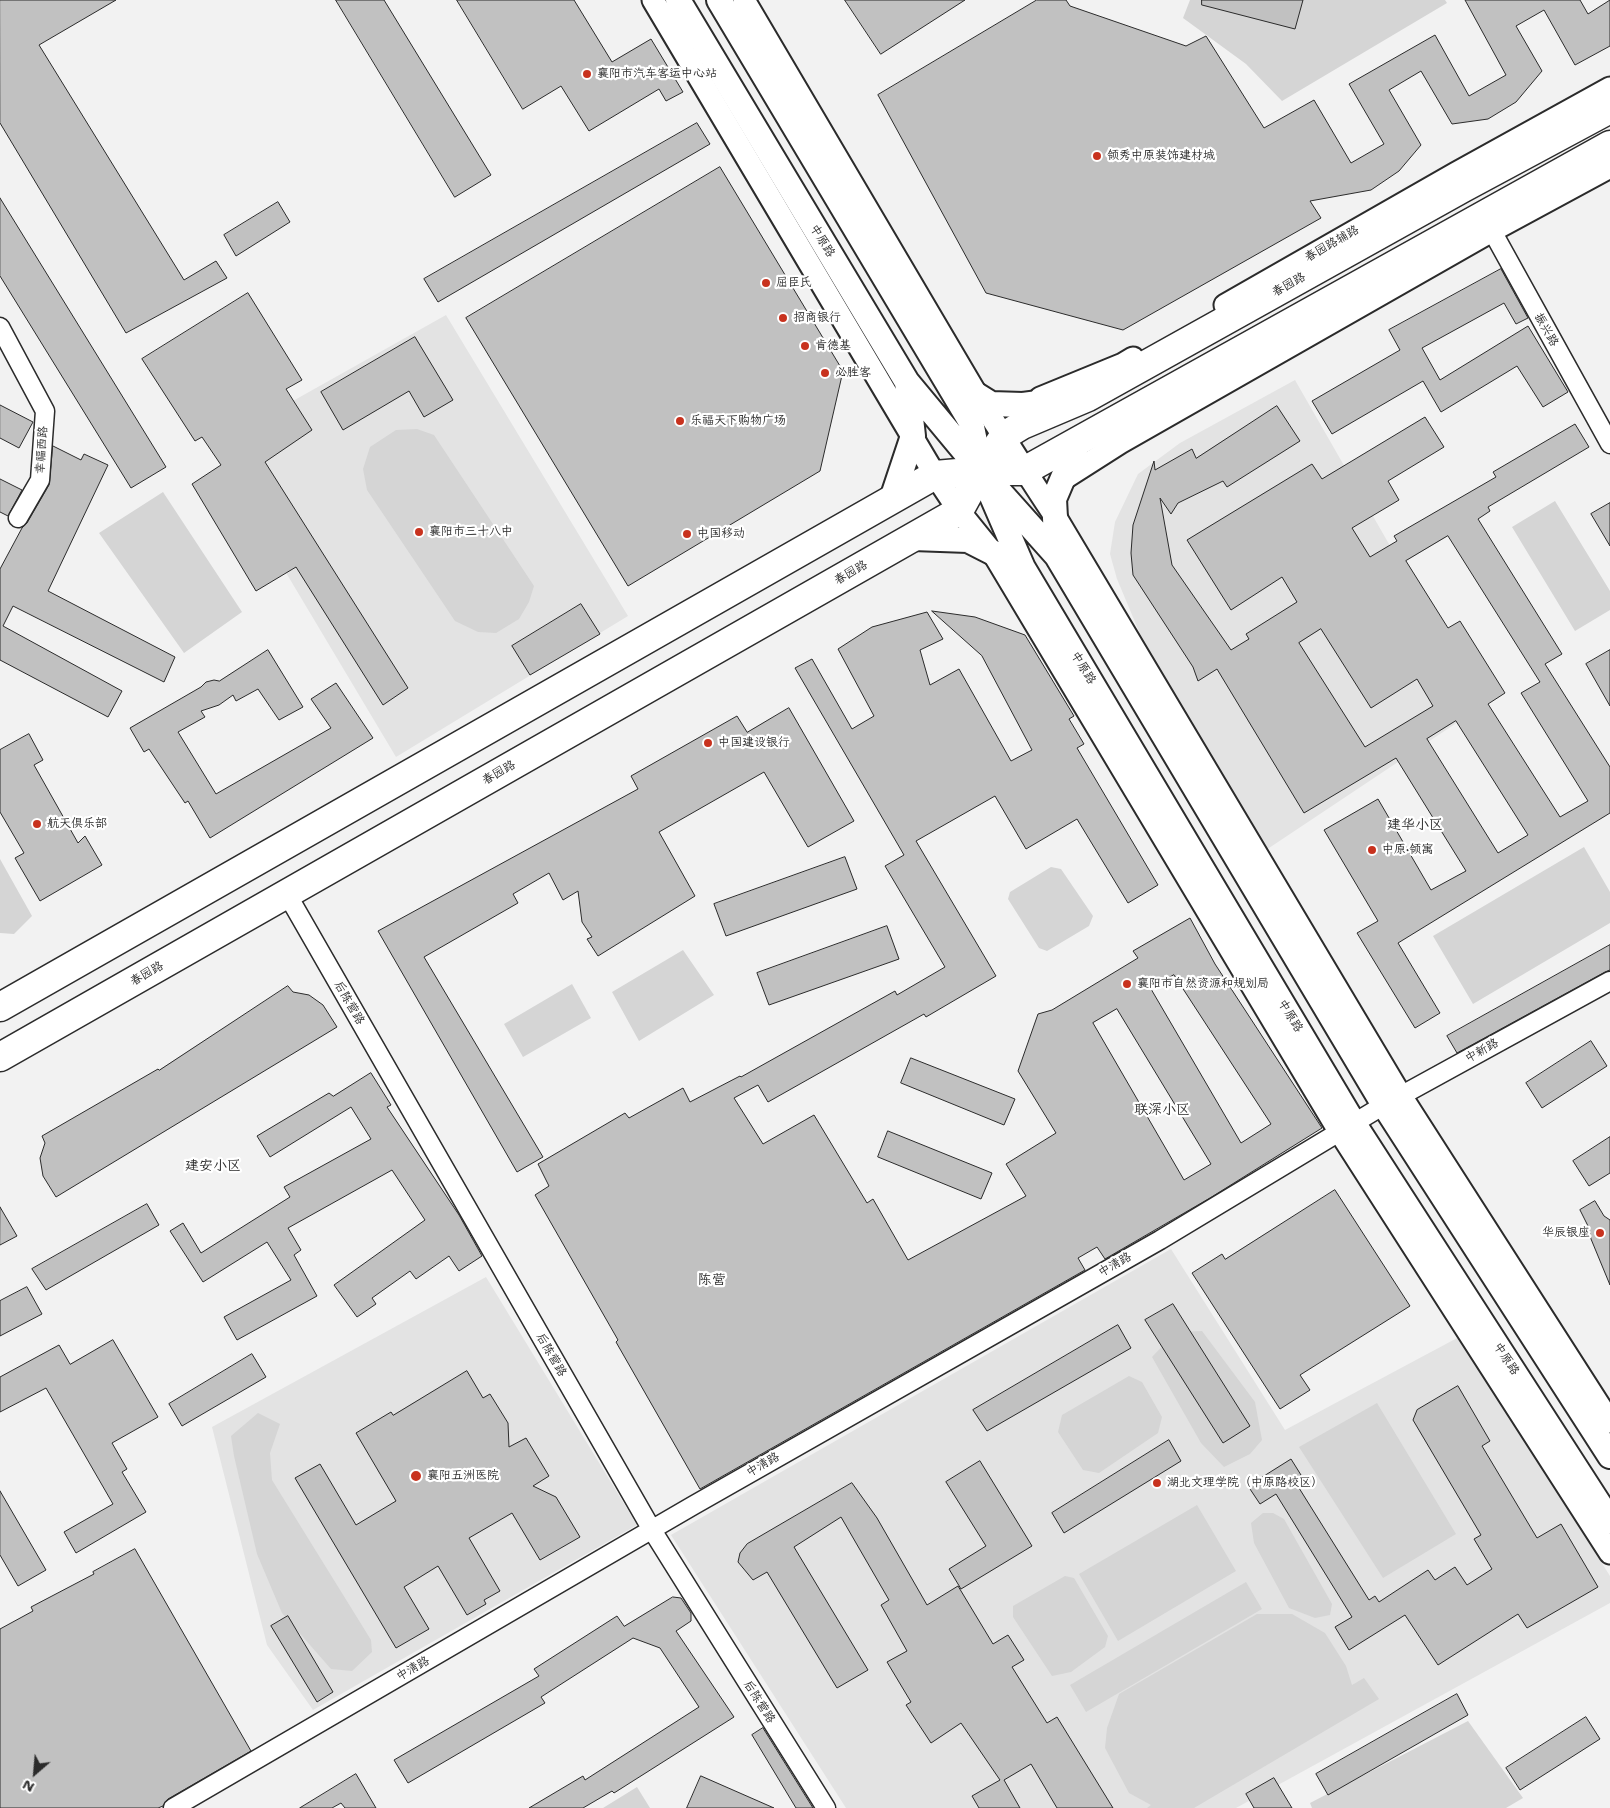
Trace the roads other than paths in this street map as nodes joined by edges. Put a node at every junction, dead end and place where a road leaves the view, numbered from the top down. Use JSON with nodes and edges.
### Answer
{"nodes":[{"id":1,"x":653,"y":0,"type":"edge"},
{"id":2,"x":678,"y":0,"type":"edge"},
{"id":3,"x":719,"y":0,"type":"edge"},
{"id":4,"x":744,"y":0,"type":"edge"},
{"id":5,"x":1610,"y":88,"type":"edge"},
{"id":6,"x":1610,"y":109,"type":"edge"},
{"id":7,"x":1610,"y":146,"type":"edge"},
{"id":8,"x":1610,"y":167,"type":"edge"},
{"id":9,"x":1487,"y":224,"type":"junction"},
{"id":10,"x":0,"y":328,"type":"edge"},
{"id":11,"x":942,"y":373,"type":"junction"},
{"id":12,"x":907,"y":382,"type":"junction"},
{"id":13,"x":977,"y":394,"type":"junction"},
{"id":14,"x":1088,"y":397,"type":"junction"},
{"id":15,"x":1023,"y":405,"type":"junction"},
{"id":16,"x":913,"y":436,"type":"junction"},
{"id":17,"x":1004,"y":436,"type":"junction"},
{"id":18,"x":1079,"y":440,"type":"junction"},
{"id":19,"x":1610,"y":444,"type":"edge"},
{"id":20,"x":1024,"y":471,"type":"junction"},
{"id":21,"x":981,"y":472,"type":"junction"},
{"id":22,"x":935,"y":475,"type":"junction"},
{"id":23,"x":1062,"y":480,"type":"junction"},
{"id":24,"x":892,"y":499,"type":"junction"},
{"id":25,"x":960,"y":511,"type":"junction"},
{"id":26,"x":1055,"y":516,"type":"junction"},
{"id":27,"x":18,"y":518,"type":"dead end"},
{"id":28,"x":912,"y":538,"type":"junction"},
{"id":29,"x":994,"y":553,"type":"junction"},
{"id":30,"x":1057,"y":556,"type":"junction"},
{"id":31,"x":1023,"y":568,"type":"junction"},
{"id":32,"x":287,"y":894,"type":"junction"},
{"id":33,"x":1610,"y":981,"type":"edge"},
{"id":34,"x":0,"y":1007,"type":"edge"},
{"id":35,"x":0,"y":1057,"type":"edge"},
{"id":36,"x":1392,"y":1101,"type":"junction"},
{"id":37,"x":1347,"y":1127,"type":"junction"},
{"id":38,"x":1610,"y":1422,"type":"edge"},
{"id":39,"x":1610,"y":1456,"type":"edge"},
{"id":40,"x":1610,"y":1521,"type":"edge"},
{"id":41,"x":652,"y":1530,"type":"junction"},
{"id":42,"x":1610,"y":1553,"type":"edge"},
{"id":43,"x":172,"y":1808,"type":"edge"},
{"id":44,"x":826,"y":1808,"type":"edge"}],
"edges":[{"from":1,"to":16,"type":"street"},
{"from":2,"to":12,"type":"main road","name":"中原路"},
{"from":3,"to":11,"type":"main road","name":"中原路"},
{"from":4,"to":13,"type":"street"},
{"from":5,"to":15,"type":"street","name":"春园路辅路"},
{"from":6,"to":14,"type":"main road","name":"春园路"},
{"from":7,"to":9,"type":"main road"},
{"from":8,"to":9,"type":"street"},
{"from":9,"to":18,"type":"main road"},
{"from":9,"to":19,"type":"street","name":"振兴路"},
{"from":9,"to":23,"type":"street"},
{"from":10,"to":27,"type":"street","name":"幸福西路"},
{"from":11,"to":13,"type":"main road"},
{"from":11,"to":21,"type":"main road","name":"中原路"},
{"from":12,"to":16,"type":"main road"},
{"from":12,"to":21,"type":"main road","name":"中原路"},
{"from":13,"to":15,"type":"main road"},
{"from":13,"to":17,"type":"street"},
{"from":14,"to":15,"type":"main road"},
{"from":14,"to":17,"type":"main road","name":"春园路"},
{"from":16,"to":22,"type":"street"},
{"from":16,"to":24,"type":"main road"},
{"from":17,"to":20,"type":"street"},
{"from":17,"to":21,"type":"main road","name":"春园路"},
{"from":18,"to":20,"type":"main road"},
{"from":18,"to":23,"type":"main road"},
{"from":20,"to":21,"type":"main road"},
{"from":20,"to":26,"type":"street"},
{"from":21,"to":22,"type":"main road"},
{"from":21,"to":25,"type":"main road","name":"春园路"},
{"from":21,"to":30,"type":"main road","name":"中原路"},
{"from":21,"to":31,"type":"main road","name":"中原路"},
{"from":22,"to":24,"type":"main road"},
{"from":22,"to":25,"type":"street"},
{"from":23,"to":26,"type":"main road"},
{"from":24,"to":34,"type":"main road"},
{"from":25,"to":28,"type":"main road","name":"春园路"},
{"from":25,"to":29,"type":"street"},
{"from":26,"to":30,"type":"main road"},
{"from":26,"to":36,"type":"street"},
{"from":28,"to":29,"type":"main road"},
{"from":28,"to":32,"type":"main road","name":"春园路"},
{"from":29,"to":31,"type":"main road"},
{"from":29,"to":37,"type":"street"},
{"from":30,"to":36,"type":"main road","name":"中原路"},
{"from":31,"to":37,"type":"main road","name":"中原路"},
{"from":32,"to":35,"type":"main road","name":"春园路"},
{"from":32,"to":41,"type":"street","name":"后陈营路"},
{"from":33,"to":36,"type":"street","name":"中新路"},
{"from":36,"to":37,"type":"street","name":"中新路"},
{"from":36,"to":38,"type":"street"},
{"from":36,"to":39,"type":"main road","name":"中原路"},
{"from":37,"to":40,"type":"main road","name":"中原路"},
{"from":37,"to":41,"type":"street","name":"中清路"},
{"from":37,"to":42,"type":"street"},
{"from":41,"to":43,"type":"street","name":"中清路"},
{"from":41,"to":44,"type":"street","name":"后陈营路"}]}
